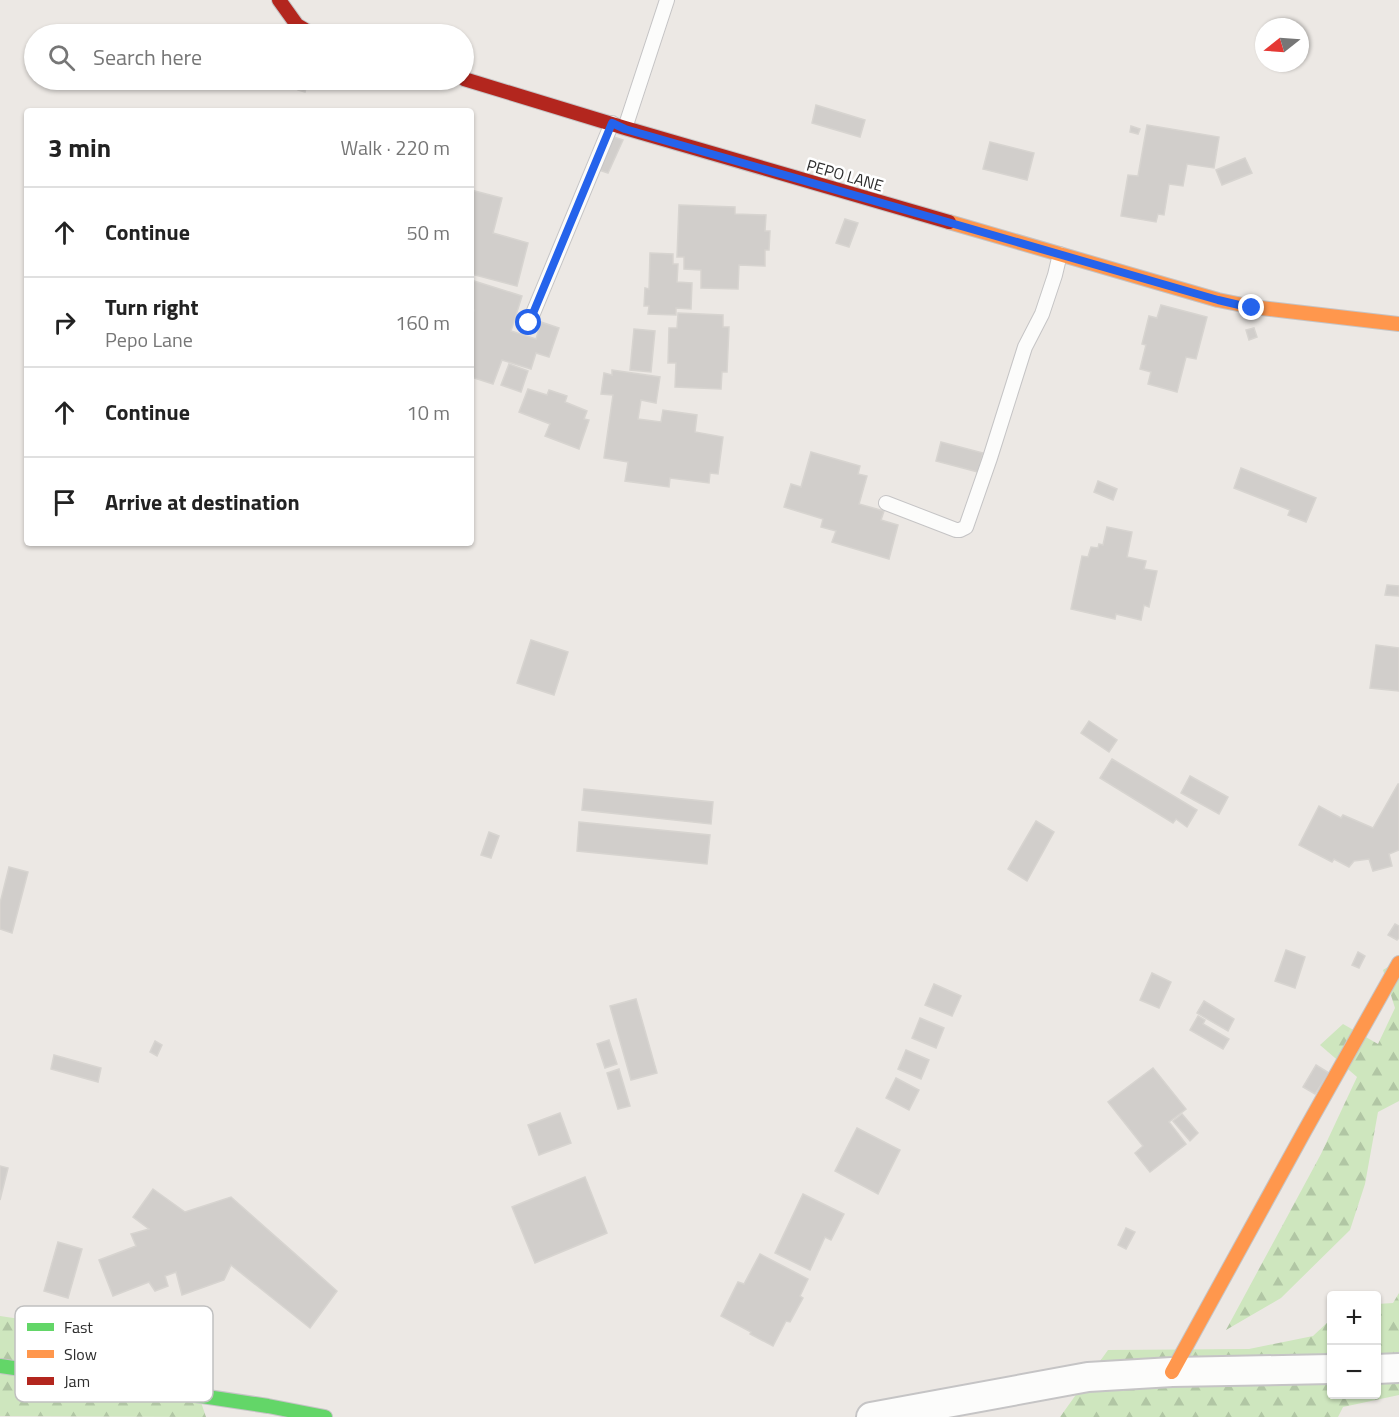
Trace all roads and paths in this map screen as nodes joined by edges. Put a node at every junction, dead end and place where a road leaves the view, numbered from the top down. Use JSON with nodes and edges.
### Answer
{"nodes":[{"id":1,"x":279,"y":0,"type":"edge"},
{"id":2,"x":667,"y":0,"type":"edge"},
{"id":3,"x":296,"y":24,"type":"edge"},
{"id":4,"x":474,"y":82,"type":"edge"},
{"id":5,"x":619,"y":126,"type":"junction"},
{"id":6,"x":1060,"y":254,"type":"junction"},
{"id":7,"x":529,"y":323,"type":"dead end"},
{"id":8,"x":1399,"y":324,"type":"edge"},
{"id":9,"x":886,"y":503,"type":"dead end"},
{"id":10,"x":1399,"y":963,"type":"edge"},
{"id":11,"x":0,"y":1366,"type":"edge"},
{"id":12,"x":1381,"y":1368,"type":"edge"},
{"id":13,"x":1399,"y":1368,"type":"edge"},
{"id":14,"x":15,"y":1369,"type":"edge"},
{"id":15,"x":1327,"y":1369,"type":"edge"},
{"id":16,"x":1172,"y":1372,"type":"junction"},
{"id":17,"x":209,"y":1402,"type":"edge"},
{"id":18,"x":267,"y":1412,"type":"edge"},
{"id":19,"x":325,"y":1417,"type":"edge"},
{"id":20,"x":871,"y":1417,"type":"edge"}],
"edges":[{"from":1,"to":3,"type":"street"},
{"from":2,"to":5,"type":"lane"},
{"from":4,"to":5,"type":"street","name":"PEPO LANE"},
{"from":5,"to":6,"type":"street","name":"PEPO LANE"},
{"from":5,"to":7,"type":"lane"},
{"from":6,"to":8,"type":"street","name":"PEPO LANE"},
{"from":6,"to":9,"type":"lane"},
{"from":10,"to":16,"type":"street"},
{"from":11,"to":14,"type":"street"},
{"from":12,"to":13,"type":"street"},
{"from":15,"to":16,"type":"street"},
{"from":16,"to":20,"type":"street"},
{"from":17,"to":18,"type":"street"},
{"from":18,"to":19,"type":"street"}]}
